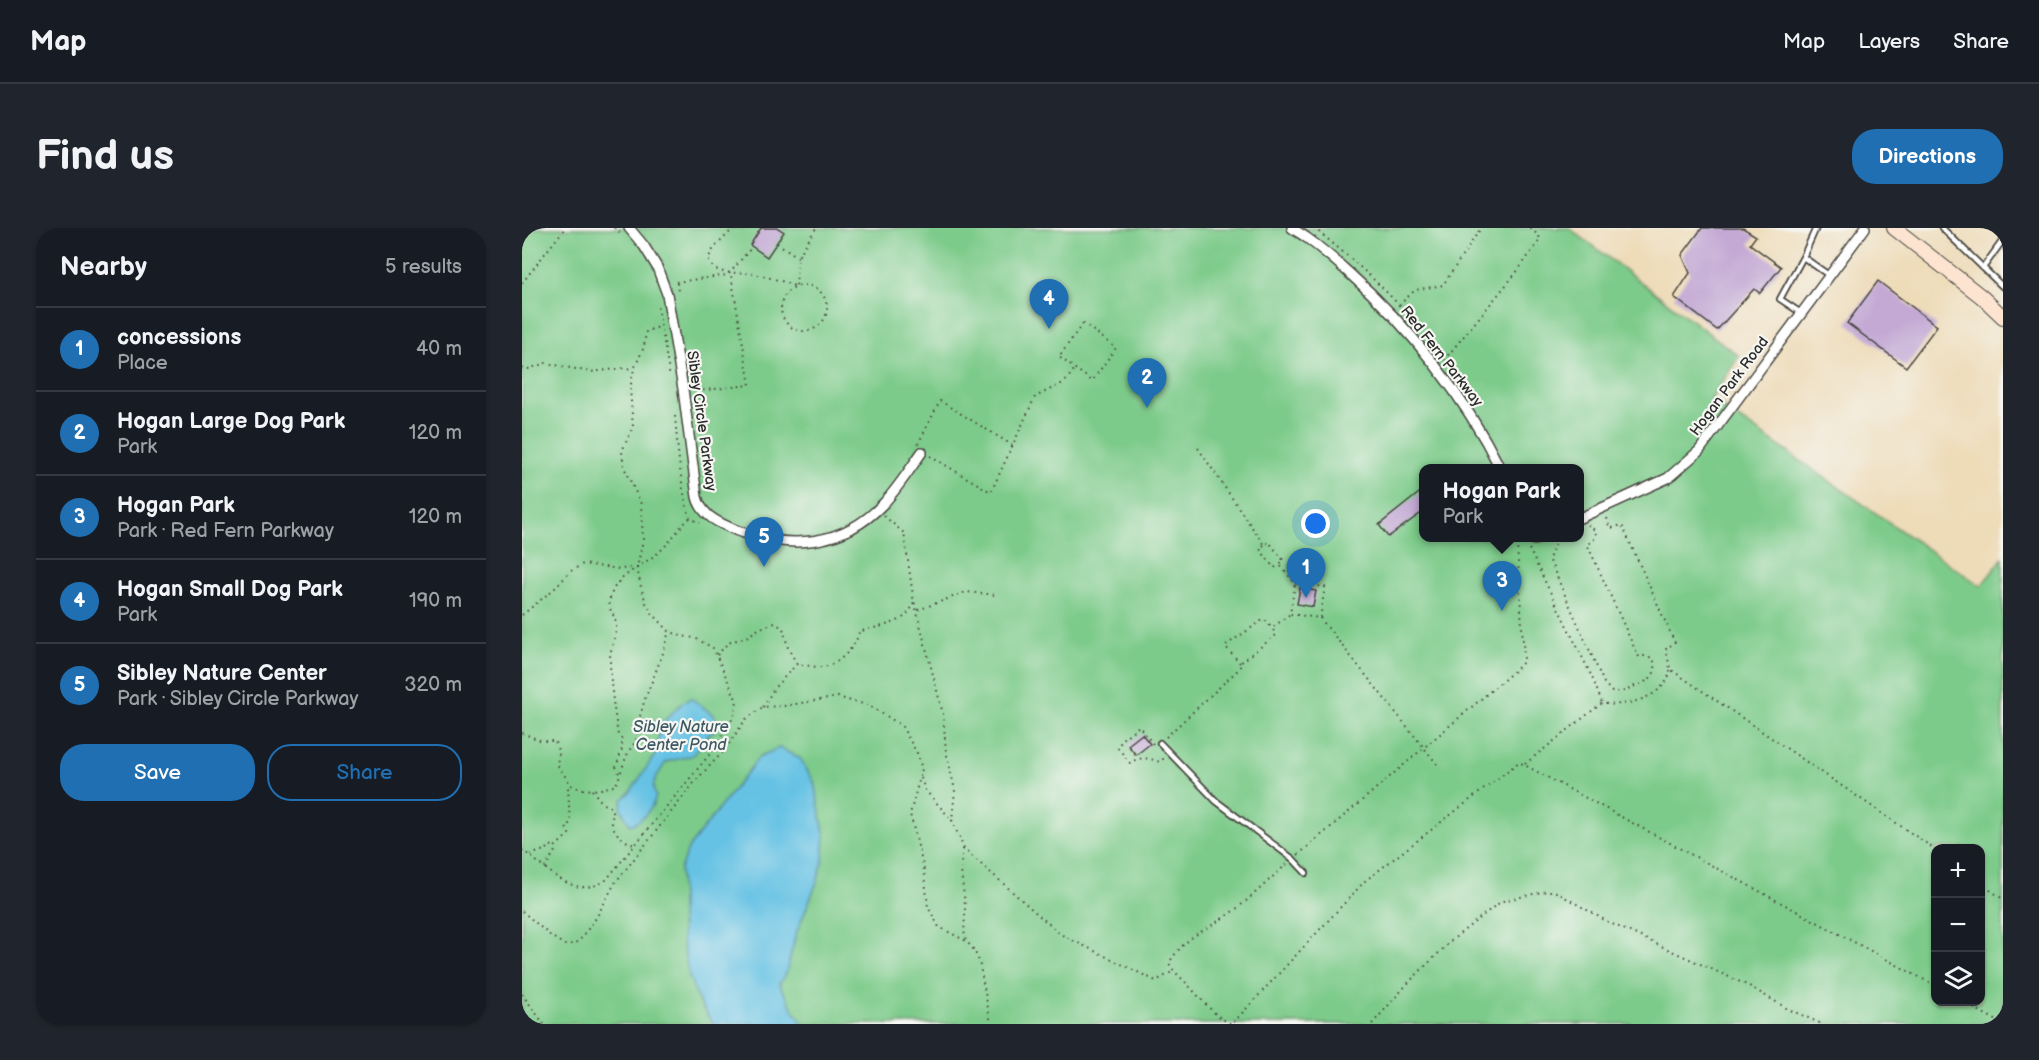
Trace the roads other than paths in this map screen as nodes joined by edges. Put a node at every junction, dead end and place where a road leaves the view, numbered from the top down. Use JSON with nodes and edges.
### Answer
{"nodes":[{"id":1,"x":629,"y":228,"type":"edge"},
{"id":2,"x":1292,"y":228,"type":"edge"},
{"id":3,"x":1816,"y":228,"type":"edge"},
{"id":4,"x":1865,"y":228,"type":"edge"},
{"id":5,"x":1894,"y":228,"type":"edge"},
{"id":6,"x":1919,"y":228,"type":"edge"},
{"id":7,"x":1942,"y":228,"type":"edge"},
{"id":8,"x":1910,"y":240,"type":"junction"},
{"id":9,"x":2003,"y":240,"type":"edge"},
{"id":10,"x":1803,"y":256,"type":"junction"},
{"id":11,"x":1983,"y":268,"type":"junction"},
{"id":12,"x":1830,"y":276,"type":"junction"},
{"id":13,"x":2003,"y":287,"type":"edge"},
{"id":14,"x":1802,"y":314,"type":"junction"},
{"id":15,"x":2003,"y":317,"type":"edge"},
{"id":16,"x":922,"y":452,"type":"road end"},
{"id":17,"x":1498,"y":464,"type":"edge"},
{"id":18,"x":1584,"y":516,"type":"edge"},
{"id":19,"x":1158,"y":745,"type":"road end"},
{"id":20,"x":1306,"y":873,"type":"dead end"}],
"edges":[{"from":1,"to":16,"type":"street","name":"Sibley Circle Parkway"},
{"from":2,"to":17,"type":"street","name":"Red Fern Parkway"},
{"from":3,"to":10,"type":"lane"},
{"from":4,"to":12,"type":"street","name":"Hogan Park Road"},
{"from":5,"to":8,"type":"main road"},
{"from":6,"to":8,"type":"main road"},
{"from":7,"to":11,"type":"lane"},
{"from":8,"to":15,"type":"main road"},
{"from":9,"to":11,"type":"lane"},
{"from":10,"to":12,"type":"lane"},
{"from":10,"to":14,"type":"lane"},
{"from":11,"to":13,"type":"lane"},
{"from":12,"to":14,"type":"street","name":"Hogan Park Road"},
{"from":14,"to":18,"type":"street","name":"Hogan Park Road"},
{"from":19,"to":20,"type":"lane"}]}
